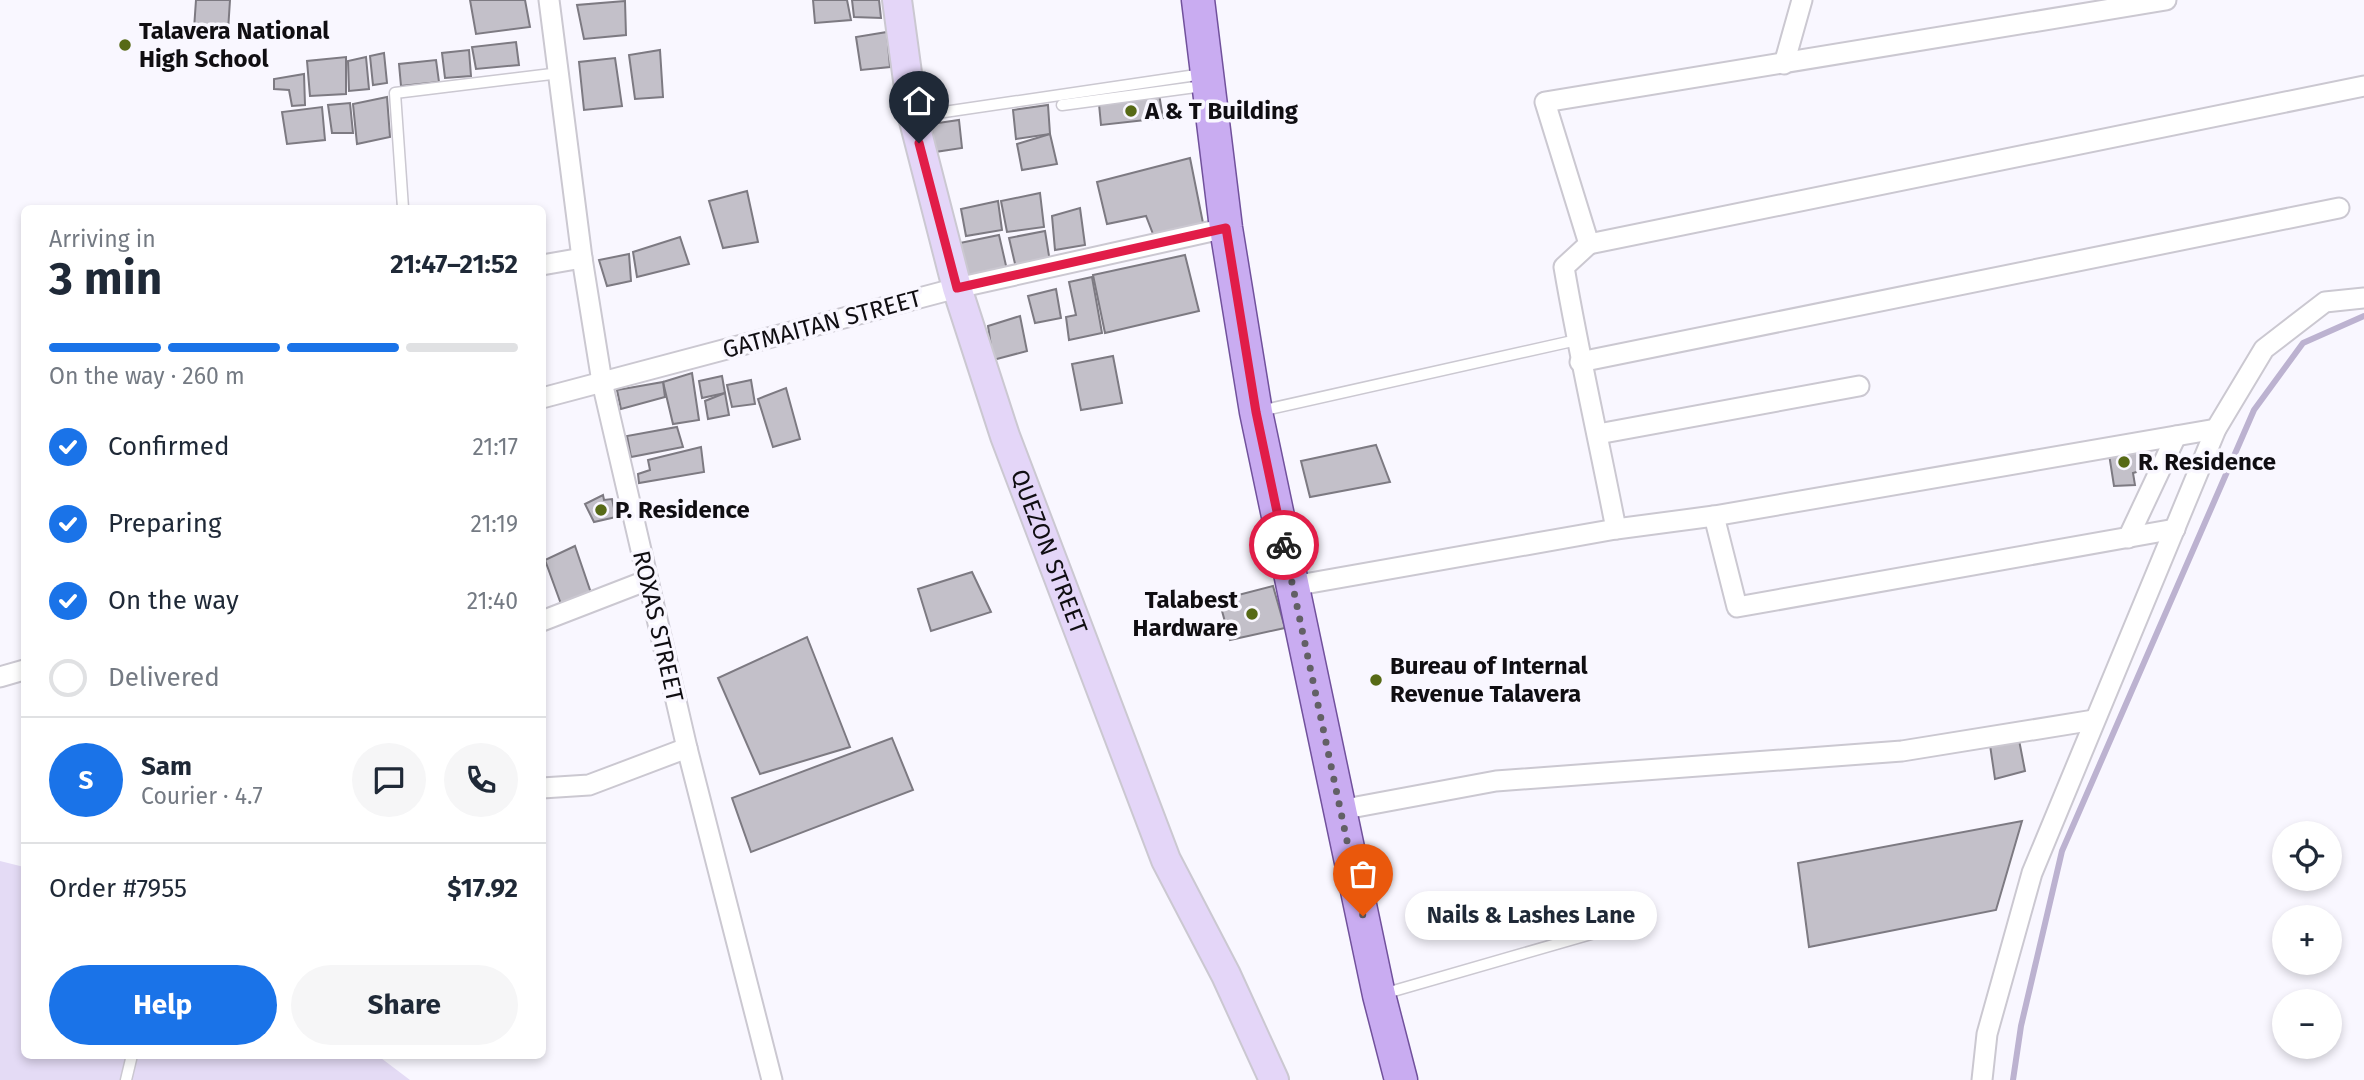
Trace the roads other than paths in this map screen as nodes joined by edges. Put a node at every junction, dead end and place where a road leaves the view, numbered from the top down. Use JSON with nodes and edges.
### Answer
{"nodes":[{"id":1,"x":549,"y":0,"type":"edge"},
{"id":2,"x":897,"y":0,"type":"edge"},
{"id":3,"x":1198,"y":0,"type":"edge"},
{"id":4,"x":1802,"y":0,"type":"edge"},
{"id":5,"x":2165,"y":0,"type":"edge"},
{"id":6,"x":1784,"y":64,"type":"junction"},
{"id":7,"x":560,"y":73,"type":"junction"},
{"id":8,"x":1207,"y":79,"type":"junction"},
{"id":9,"x":2364,"y":86,"type":"edge"},
{"id":10,"x":1062,"y":105,"type":"dead end"},
{"id":11,"x":913,"y":117,"type":"junction"},
{"id":12,"x":403,"y":205,"type":"edge"},
{"id":13,"x":2339,"y":208,"type":"dead end"},
{"id":14,"x":1226,"y":228,"type":"junction"},
{"id":15,"x":1589,"y":244,"type":"junction"},
{"id":16,"x":582,"y":258,"type":"junction"},
{"id":17,"x":546,"y":264,"type":"edge"},
{"id":18,"x":957,"y":288,"type":"junction"},
{"id":19,"x":2364,"y":298,"type":"edge"},
{"id":20,"x":1577,"y":340,"type":"junction"},
{"id":21,"x":1580,"y":362,"type":"junction"},
{"id":22,"x":601,"y":382,"type":"junction"},
{"id":23,"x":1859,"y":386,"type":"dead end"},
{"id":24,"x":546,"y":397,"type":"edge"},
{"id":25,"x":1256,"y":412,"type":"junction"},
{"id":26,"x":2216,"y":429,"type":"junction"},
{"id":27,"x":1598,"y":433,"type":"junction"},
{"id":28,"x":2176,"y":436,"type":"junction"},
{"id":29,"x":1714,"y":516,"type":"junction"},
{"id":30,"x":1616,"y":529,"type":"junction"},
{"id":31,"x":2175,"y":529,"type":"junction"},
{"id":32,"x":2128,"y":538,"type":"junction"},
{"id":33,"x":648,"y":580,"type":"junction"},
{"id":34,"x":1293,"y":586,"type":"junction"},
{"id":35,"x":546,"y":619,"type":"edge"},
{"id":36,"x":21,"y":671,"type":"edge"},
{"id":37,"x":0,"y":677,"type":"edge"},
{"id":38,"x":2094,"y":720,"type":"junction"},
{"id":39,"x":687,"y":748,"type":"junction"},
{"id":40,"x":546,"y":788,"type":"edge"},
{"id":41,"x":1340,"y":810,"type":"junction"},
{"id":42,"x":1605,"y":930,"type":"dead end"},
{"id":43,"x":1380,"y":995,"type":"junction"},
{"id":44,"x":131,"y":1059,"type":"edge"},
{"id":45,"x":126,"y":1080,"type":"edge"},
{"id":46,"x":772,"y":1080,"type":"edge"},
{"id":47,"x":1274,"y":1080,"type":"edge"},
{"id":48,"x":1401,"y":1080,"type":"edge"},
{"id":49,"x":1982,"y":1080,"type":"edge"}],
"edges":[{"from":1,"to":7,"type":"street","name":"ROXAS STREET"},
{"from":2,"to":11,"type":"street","name":"QUEZON STREET"},
{"from":3,"to":8,"type":"main road"},
{"from":4,"to":6,"type":"street"},
{"from":5,"to":6,"type":"street"},
{"from":6,"to":15,"type":"street"},
{"from":7,"to":12,"type":"lane"},
{"from":7,"to":16,"type":"street","name":"ROXAS STREET"},
{"from":8,"to":10,"type":"lane"},
{"from":8,"to":11,"type":"lane"},
{"from":8,"to":14,"type":"main road"},
{"from":9,"to":15,"type":"street"},
{"from":11,"to":18,"type":"street","name":"QUEZON STREET"},
{"from":13,"to":21,"type":"street"},
{"from":14,"to":18,"type":"street","name":"GATMAITAN STREET"},
{"from":14,"to":25,"type":"main road"},
{"from":15,"to":20,"type":"street"},
{"from":16,"to":17,"type":"street"},
{"from":16,"to":22,"type":"street","name":"ROXAS STREET"},
{"from":18,"to":22,"type":"street","name":"GATMAITAN STREET"},
{"from":18,"to":47,"type":"street","name":"QUEZON STREET"},
{"from":19,"to":26,"type":"street"},
{"from":20,"to":21,"type":"street"},
{"from":20,"to":25,"type":"lane"},
{"from":21,"to":27,"type":"street"},
{"from":22,"to":24,"type":"street","name":"GATMAITAN STREET"},
{"from":22,"to":33,"type":"street","name":"ROXAS STREET"},
{"from":23,"to":27,"type":"street"},
{"from":25,"to":34,"type":"main road"},
{"from":26,"to":28,"type":"street"},
{"from":26,"to":31,"type":"street"},
{"from":27,"to":30,"type":"street"},
{"from":28,"to":29,"type":"street"},
{"from":28,"to":32,"type":"street"},
{"from":29,"to":30,"type":"street"},
{"from":29,"to":32,"type":"street"},
{"from":30,"to":34,"type":"street"},
{"from":31,"to":32,"type":"street"},
{"from":31,"to":38,"type":"street"},
{"from":33,"to":35,"type":"street"},
{"from":33,"to":39,"type":"street","name":"ROXAS STREET"},
{"from":34,"to":41,"type":"main road"},
{"from":36,"to":37,"type":"street"},
{"from":38,"to":41,"type":"street"},
{"from":38,"to":49,"type":"street"},
{"from":39,"to":40,"type":"street"},
{"from":39,"to":46,"type":"street","name":"ROXAS STREET"},
{"from":41,"to":43,"type":"main road"},
{"from":42,"to":43,"type":"lane"},
{"from":43,"to":48,"type":"main road"},
{"from":44,"to":45,"type":"lane"}]}
